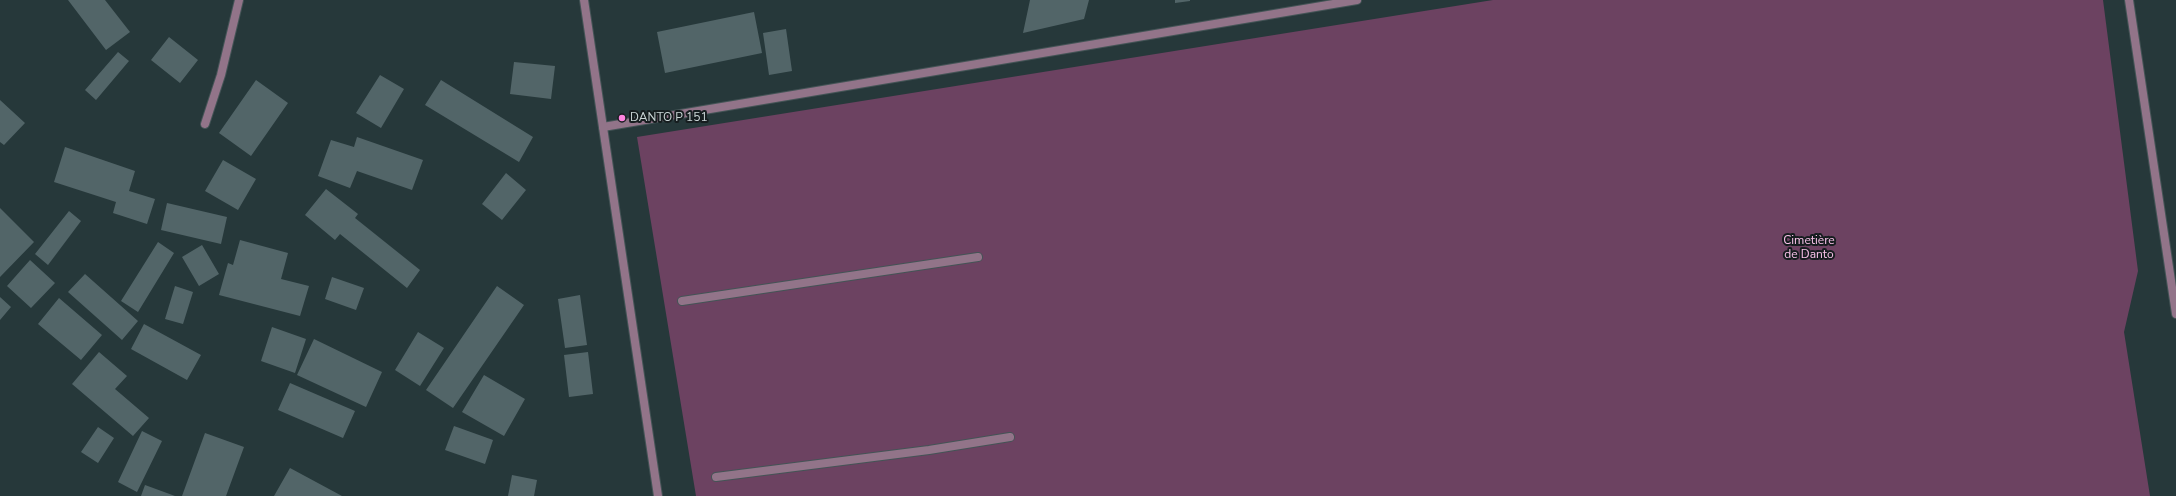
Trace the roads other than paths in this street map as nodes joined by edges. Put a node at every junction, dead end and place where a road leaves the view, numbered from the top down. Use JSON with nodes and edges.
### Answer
{"nodes":[{"id":1,"x":239,"y":0,"type":"edge"},
{"id":2,"x":584,"y":0,"type":"edge"},
{"id":3,"x":1357,"y":0,"type":"edge"},
{"id":4,"x":2129,"y":0,"type":"edge"},
{"id":5,"x":205,"y":124,"type":"dead end"},
{"id":6,"x":603,"y":127,"type":"junction"},
{"id":7,"x":978,"y":257,"type":"dead end"},
{"id":8,"x":682,"y":301,"type":"dead end"},
{"id":9,"x":2176,"y":314,"type":"edge"},
{"id":10,"x":1010,"y":437,"type":"dead end"},
{"id":11,"x":716,"y":476,"type":"dead end"},
{"id":12,"x":658,"y":496,"type":"edge"}],
"edges":[{"from":1,"to":5,"type":"street"},
{"from":2,"to":6,"type":"street"},
{"from":3,"to":6,"type":"street"},
{"from":4,"to":9,"type":"street"},
{"from":6,"to":12,"type":"street"},
{"from":7,"to":8,"type":"street"},
{"from":10,"to":11,"type":"street"}]}
